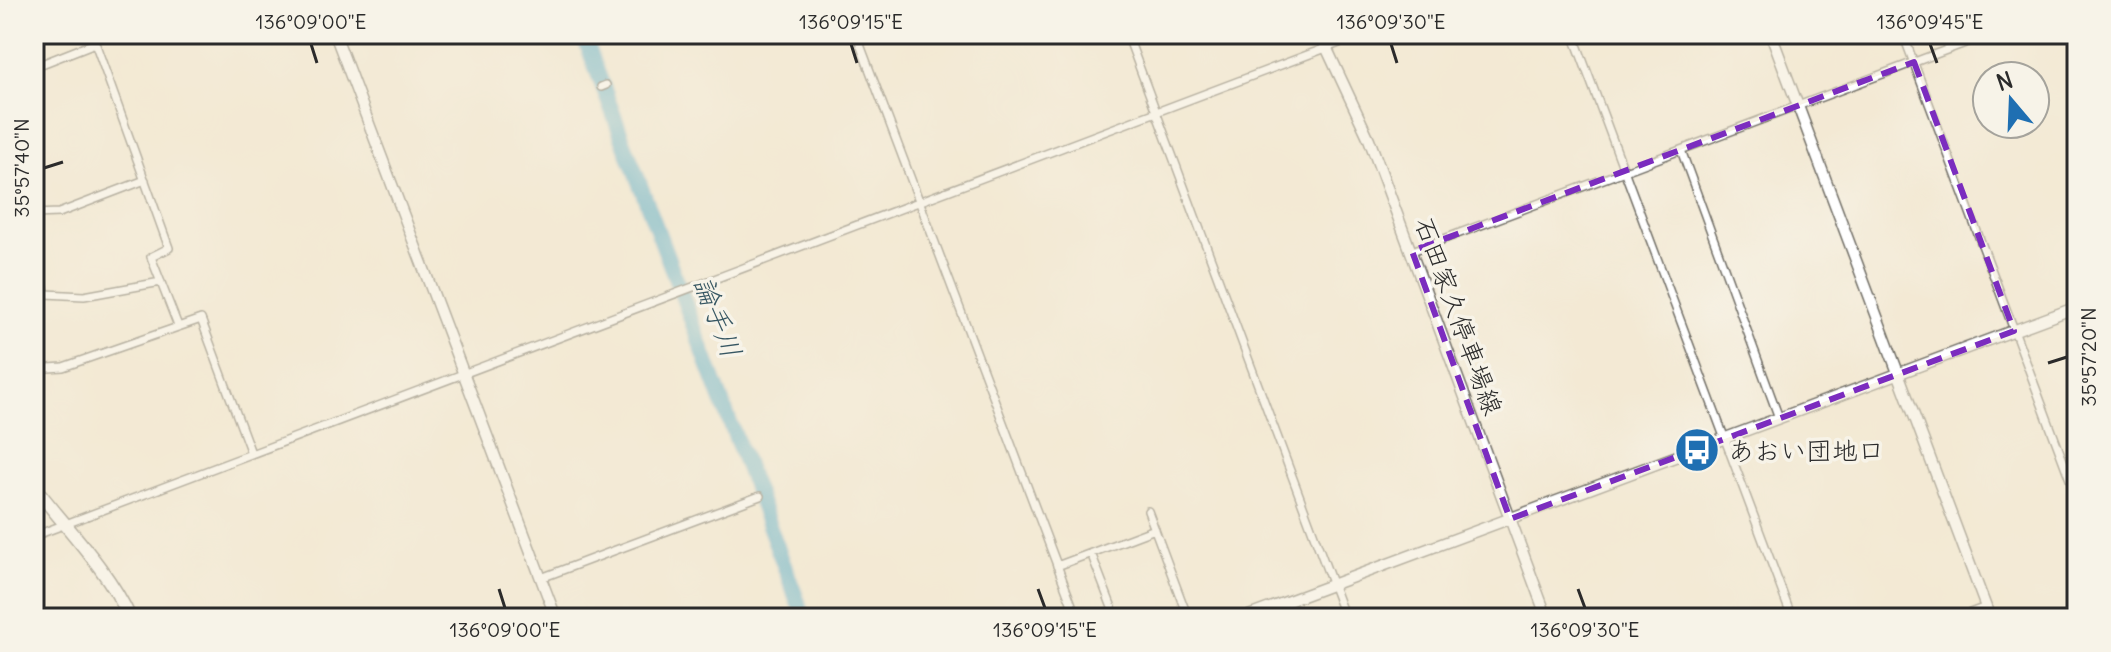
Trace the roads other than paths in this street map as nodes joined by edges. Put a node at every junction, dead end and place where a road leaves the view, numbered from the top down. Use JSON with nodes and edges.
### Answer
{"nodes":[{"id":1,"x":92,"y":34,"type":"edge"},
{"id":2,"x":335,"y":34,"type":"edge"},
{"id":3,"x":856,"y":34,"type":"edge"},
{"id":4,"x":1127,"y":34,"type":"edge"},
{"id":5,"x":1320,"y":34,"type":"edge"},
{"id":6,"x":1363,"y":34,"type":"edge"},
{"id":7,"x":1573,"y":34,"type":"edge"},
{"id":8,"x":1771,"y":34,"type":"edge"},
{"id":9,"x":1903,"y":34,"type":"edge"},
{"id":10,"x":1989,"y":34,"type":"edge"},
{"id":11,"x":95,"y":43,"type":"junction"},
{"id":12,"x":1325,"y":48,"type":"junction"},
{"id":13,"x":1914,"y":62,"type":"junction"},
{"id":14,"x":34,"y":67,"type":"edge"},
{"id":15,"x":1798,"y":106,"type":"junction"},
{"id":16,"x":1157,"y":112,"type":"junction"},
{"id":17,"x":1681,"y":150,"type":"junction"},
{"id":18,"x":1625,"y":171,"type":"junction"},
{"id":19,"x":145,"y":180,"type":"junction"},
{"id":20,"x":919,"y":202,"type":"junction"},
{"id":21,"x":34,"y":214,"type":"edge"},
{"id":22,"x":1412,"y":251,"type":"junction"},
{"id":23,"x":34,"y":258,"type":"edge"},
{"id":24,"x":161,"y":282,"type":"junction"},
{"id":25,"x":2077,"y":307,"type":"edge"},
{"id":26,"x":178,"y":326,"type":"junction"},
{"id":27,"x":2014,"y":331,"type":"junction"},
{"id":28,"x":34,"y":369,"type":"edge"},
{"id":29,"x":463,"y":372,"type":"junction"},
{"id":30,"x":1900,"y":374,"type":"junction"},
{"id":31,"x":1779,"y":418,"type":"junction"},
{"id":32,"x":1725,"y":439,"type":"junction"},
{"id":33,"x":251,"y":453,"type":"junction"},
{"id":34,"x":34,"y":486,"type":"edge"},
{"id":35,"x":758,"y":496,"type":"dead end"},
{"id":36,"x":2077,"y":498,"type":"edge"},
{"id":37,"x":1148,"y":511,"type":"dead end"},
{"id":38,"x":1510,"y":519,"type":"junction"},
{"id":39,"x":64,"y":524,"type":"junction"},
{"id":40,"x":1155,"y":529,"type":"junction"},
{"id":41,"x":34,"y":536,"type":"edge"},
{"id":42,"x":1091,"y":553,"type":"junction"},
{"id":43,"x":1057,"y":566,"type":"junction"},
{"id":44,"x":541,"y":578,"type":"junction"},
{"id":45,"x":1332,"y":583,"type":"junction"},
{"id":46,"x":1986,"y":607,"type":"junction"},
{"id":47,"x":2077,"y":612,"type":"edge"},
{"id":48,"x":130,"y":618,"type":"edge"},
{"id":49,"x":556,"y":618,"type":"edge"},
{"id":50,"x":1077,"y":618,"type":"edge"},
{"id":51,"x":1116,"y":618,"type":"edge"},
{"id":52,"x":1188,"y":618,"type":"edge"},
{"id":53,"x":1243,"y":618,"type":"edge"},
{"id":54,"x":1345,"y":618,"type":"edge"},
{"id":55,"x":1547,"y":618,"type":"edge"},
{"id":56,"x":1792,"y":618,"type":"edge"},
{"id":57,"x":1957,"y":618,"type":"edge"},
{"id":58,"x":1990,"y":618,"type":"edge"},
{"id":59,"x":2060,"y":618,"type":"edge"}],
"edges":[{"from":1,"to":11,"type":"street"},
{"from":2,"to":29,"type":"street"},
{"from":3,"to":20,"type":"street"},
{"from":4,"to":16,"type":"street"},
{"from":5,"to":12,"type":"street","name":"石田家久停車場線"},
{"from":6,"to":12,"type":"street"},
{"from":7,"to":18,"type":"street"},
{"from":8,"to":15,"type":"street"},
{"from":9,"to":13,"type":"street"},
{"from":10,"to":13,"type":"street"},
{"from":11,"to":14,"type":"street"},
{"from":11,"to":19,"type":"street"},
{"from":12,"to":16,"type":"street"},
{"from":12,"to":22,"type":"street","name":"石田家久停車場線"},
{"from":13,"to":15,"type":"street"},
{"from":13,"to":27,"type":"street"},
{"from":15,"to":17,"type":"street"},
{"from":15,"to":30,"type":"street"},
{"from":16,"to":20,"type":"street"},
{"from":16,"to":45,"type":"street"},
{"from":17,"to":18,"type":"street"},
{"from":17,"to":31,"type":"street"},
{"from":18,"to":22,"type":"street"},
{"from":18,"to":32,"type":"street"},
{"from":19,"to":21,"type":"street"},
{"from":19,"to":24,"type":"street"},
{"from":20,"to":29,"type":"street"},
{"from":20,"to":43,"type":"street"},
{"from":22,"to":38,"type":"street","name":"石田家久停車場線"},
{"from":23,"to":24,"type":"street"},
{"from":24,"to":26,"type":"street"},
{"from":25,"to":27,"type":"street"},
{"from":26,"to":28,"type":"street"},
{"from":26,"to":33,"type":"street"},
{"from":27,"to":30,"type":"street"},
{"from":27,"to":36,"type":"street"},
{"from":29,"to":33,"type":"street"},
{"from":29,"to":44,"type":"street"},
{"from":30,"to":31,"type":"street"},
{"from":30,"to":46,"type":"street"},
{"from":31,"to":32,"type":"street"},
{"from":32,"to":38,"type":"street"},
{"from":32,"to":56,"type":"street"},
{"from":33,"to":39,"type":"street"},
{"from":34,"to":39,"type":"main road"},
{"from":35,"to":44,"type":"street"},
{"from":37,"to":40,"type":"street"},
{"from":38,"to":45,"type":"street"},
{"from":38,"to":55,"type":"street","name":"石田家久停車場線"},
{"from":39,"to":41,"type":"street"},
{"from":39,"to":48,"type":"main road"},
{"from":40,"to":42,"type":"street"},
{"from":40,"to":52,"type":"street"},
{"from":42,"to":43,"type":"street"},
{"from":42,"to":51,"type":"street"},
{"from":43,"to":50,"type":"street"},
{"from":44,"to":49,"type":"street"},
{"from":45,"to":53,"type":"street"},
{"from":45,"to":54,"type":"street"},
{"from":46,"to":57,"type":"street"},
{"from":46,"to":58,"type":"street"},
{"from":47,"to":59,"type":"street"}]}
